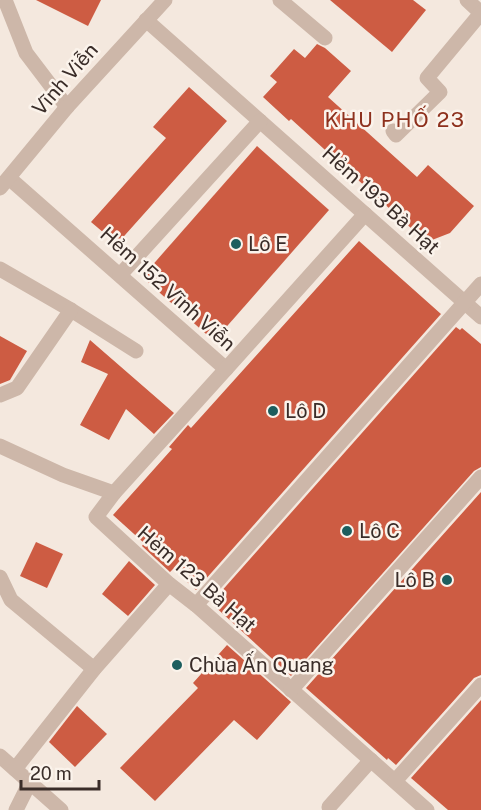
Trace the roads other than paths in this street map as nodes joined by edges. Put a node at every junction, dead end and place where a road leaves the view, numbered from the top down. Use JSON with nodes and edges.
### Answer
{"nodes":[{"id":1,"x":4,"y":0,"type":"edge"},
{"id":2,"x":165,"y":0,"type":"edge"},
{"id":3,"x":280,"y":0,"type":"edge"},
{"id":4,"x":467,"y":0,"type":"edge"},
{"id":5,"x":481,"y":13,"type":"edge"},
{"id":6,"x":146,"y":20,"type":"junction"},
{"id":7,"x":6,"y":22,"type":"edge"},
{"id":8,"x":325,"y":38,"type":"dead end"},
{"id":9,"x":67,"y":107,"type":"junction"},
{"id":10,"x":260,"y":121,"type":"junction"},
{"id":11,"x":393,"y":131,"type":"dead end"},
{"id":12,"x":5,"y":183,"type":"edge"},
{"id":13,"x":365,"y":214,"type":"junction"},
{"id":14,"x":0,"y":269,"type":"edge"},
{"id":15,"x":120,"y":275,"type":"junction"},
{"id":16,"x":481,"y":284,"type":"edge"},
{"id":17,"x":465,"y":302,"type":"junction"},
{"id":18,"x":70,"y":310,"type":"junction"},
{"id":19,"x":481,"y":316,"type":"edge"},
{"id":20,"x":136,"y":351,"type":"dead end"},
{"id":21,"x":226,"y":369,"type":"junction"},
{"id":22,"x":0,"y":395,"type":"edge"},
{"id":23,"x":0,"y":446,"type":"edge"},
{"id":24,"x":481,"y":477,"type":"edge"},
{"id":25,"x":114,"y":493,"type":"junction"},
{"id":26,"x":0,"y":577,"type":"edge"},
{"id":27,"x":169,"y":584,"type":"junction"},
{"id":28,"x":196,"y":605,"type":"junction"},
{"id":29,"x":94,"y":669,"type":"junction"},
{"id":30,"x":481,"y":685,"type":"edge"},
{"id":31,"x":291,"y":690,"type":"junction"},
{"id":32,"x":0,"y":756,"type":"edge"},
{"id":33,"x":371,"y":760,"type":"junction"},
{"id":34,"x":15,"y":769,"type":"junction"},
{"id":35,"x":395,"y":781,"type":"junction"},
{"id":36,"x":30,"y":782,"type":"junction"},
{"id":37,"x":330,"y":807,"type":"dead end"},
{"id":38,"x":16,"y":810,"type":"edge"},
{"id":39,"x":61,"y":810,"type":"edge"},
{"id":40,"x":427,"y":810,"type":"edge"}],
"edges":[{"from":1,"to":7,"type":"street"},
{"from":2,"to":6,"type":"street","name":"Vĩnh Viễn"},
{"from":3,"to":8,"type":"street"},
{"from":4,"to":5,"type":"street"},
{"from":5,"to":11,"type":"street"},
{"from":6,"to":9,"type":"street","name":"Vĩnh Viễn"},
{"from":6,"to":10,"type":"street","name":"Hẻm 193 Bà Hạt"},
{"from":7,"to":9,"type":"street"},
{"from":9,"to":12,"type":"street","name":"Vĩnh Viễn"},
{"from":10,"to":13,"type":"street","name":"Hẻm 193 Bà Hạt"},
{"from":10,"to":15,"type":"street"},
{"from":12,"to":15,"type":"street","name":"Hẻm 152 Vĩnh Viễn"},
{"from":13,"to":17,"type":"street","name":"Hẻm 193 Bà Hạt"},
{"from":13,"to":21,"type":"street"},
{"from":14,"to":18,"type":"street"},
{"from":15,"to":21,"type":"street","name":"Hẻm 152 Vĩnh Viễn"},
{"from":16,"to":17,"type":"street"},
{"from":17,"to":19,"type":"street","name":"Hẻm 193 Bà Hạt"},
{"from":17,"to":28,"type":"street"},
{"from":18,"to":20,"type":"street"},
{"from":18,"to":22,"type":"street"},
{"from":21,"to":25,"type":"street","name":"Hẻm 152 Vĩnh Viễn"},
{"from":23,"to":25,"type":"street"},
{"from":24,"to":31,"type":"street"},
{"from":25,"to":27,"type":"street","name":"Hẻm 123 Bà Hạt"},
{"from":26,"to":29,"type":"street"},
{"from":27,"to":28,"type":"street","name":"Hẻm 123 Bà Hạt"},
{"from":27,"to":29,"type":"street"},
{"from":28,"to":31,"type":"street","name":"Hẻm 123 Bà Hạt"},
{"from":29,"to":34,"type":"street"},
{"from":30,"to":35,"type":"street"},
{"from":31,"to":33,"type":"street","name":"Hẻm 123 Bà Hạt"},
{"from":32,"to":34,"type":"street"},
{"from":33,"to":35,"type":"street","name":"Hẻm 123 Bà Hạt"},
{"from":33,"to":37,"type":"street"},
{"from":34,"to":36,"type":"street"},
{"from":35,"to":40,"type":"street","name":"Hẻm 123 Bà Hạt"},
{"from":36,"to":38,"type":"street"},
{"from":36,"to":39,"type":"street"}]}
